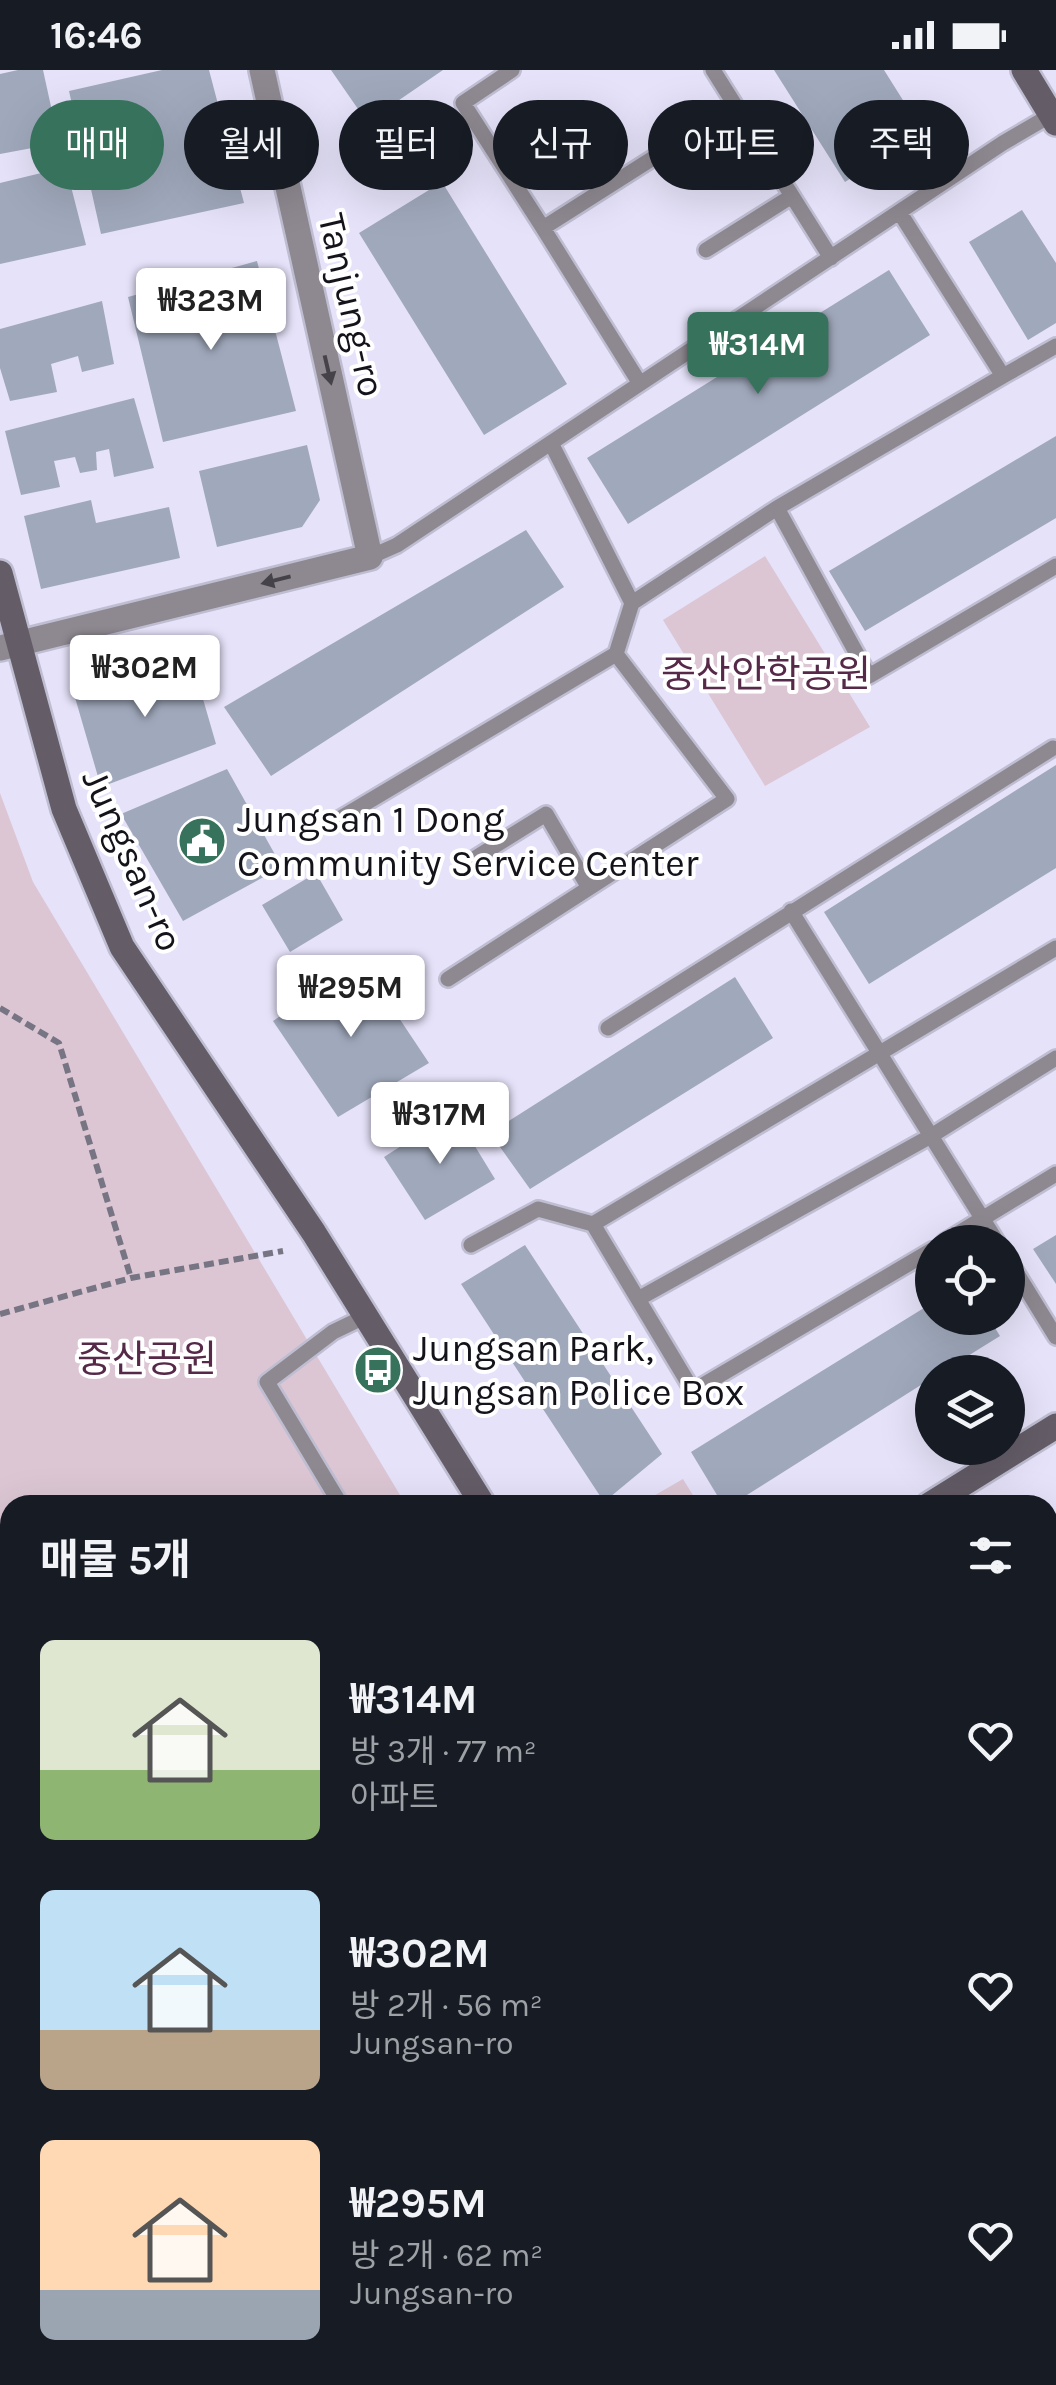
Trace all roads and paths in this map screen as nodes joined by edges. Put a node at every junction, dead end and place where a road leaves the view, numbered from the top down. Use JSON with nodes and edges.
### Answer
{"nodes":[{"id":1,"x":262,"y":70,"type":"edge"},
{"id":2,"x":512,"y":70,"type":"edge"},
{"id":3,"x":713,"y":70,"type":"edge"},
{"id":4,"x":1024,"y":70,"type":"edge"},
{"id":5,"x":731,"y":100,"type":"edge"},
{"id":6,"x":1054,"y":117,"type":"edge"},
{"id":7,"x":648,"y":162,"type":"edge"},
{"id":8,"x":788,"y":190,"type":"edge"},
{"id":9,"x":792,"y":196,"type":"junction"},
{"id":10,"x":900,"y":214,"type":"junction"},
{"id":11,"x":544,"y":228,"type":"junction"},
{"id":12,"x":706,"y":250,"type":"dead end"},
{"id":13,"x":831,"y":258,"type":"junction"},
{"id":14,"x":1056,"y":346,"type":"edge"},
{"id":15,"x":1003,"y":376,"type":"junction"},
{"id":16,"x":640,"y":382,"type":"junction"},
{"id":17,"x":552,"y":446,"type":"junction"},
{"id":18,"x":777,"y":508,"type":"junction"},
{"id":19,"x":370,"y":557,"type":"junction"},
{"id":20,"x":1056,"y":566,"type":"edge"},
{"id":21,"x":0,"y":573,"type":"edge"},
{"id":22,"x":632,"y":603,"type":"junction"},
{"id":23,"x":10,"y":646,"type":"edge"},
{"id":24,"x":616,"y":654,"type":"junction"},
{"id":25,"x":1052,"y":748,"type":"dead end"},
{"id":26,"x":334,"y":822,"type":"dead end"},
{"id":27,"x":472,"y":860,"type":"dead end"},
{"id":28,"x":589,"y":888,"type":"junction"},
{"id":29,"x":791,"y":911,"type":"junction"},
{"id":30,"x":1056,"y":948,"type":"edge"},
{"id":31,"x":448,"y":979,"type":"dead end"},
{"id":32,"x":0,"y":1008,"type":"edge"},
{"id":33,"x":608,"y":1028,"type":"dead end"},
{"id":34,"x":879,"y":1052,"type":"junction"},
{"id":35,"x":1056,"y":1058,"type":"edge"},
{"id":36,"x":931,"y":1136,"type":"junction"},
{"id":37,"x":1056,"y":1174,"type":"edge"},
{"id":38,"x":983,"y":1220,"type":"junction"},
{"id":39,"x":594,"y":1224,"type":"junction"},
{"id":40,"x":974,"y":1225,"type":"edge"},
{"id":41,"x":986,"y":1225,"type":"edge"},
{"id":42,"x":471,"y":1245,"type":"dead end"},
{"id":43,"x":282,"y":1250,"type":"dead end"},
{"id":44,"x":915,"y":1260,"type":"edge"},
{"id":45,"x":131,"y":1278,"type":"junction"},
{"id":46,"x":1025,"y":1287,"type":"edge"},
{"id":47,"x":638,"y":1300,"type":"junction"},
{"id":48,"x":0,"y":1314,"type":"edge"},
{"id":49,"x":366,"y":1316,"type":"junction"},
{"id":50,"x":1056,"y":1337,"type":"edge"},
{"id":51,"x":1056,"y":1426,"type":"edge"},
{"id":52,"x":336,"y":1495,"type":"edge"},
{"id":53,"x":477,"y":1495,"type":"edge"},
{"id":54,"x":945,"y":1495,"type":"edge"}],
"edges":[{"from":1,"to":19,"type":"street","name":"Tanjung-ro","one_way":true},
{"from":2,"to":11,"type":"lane"},
{"from":3,"to":5,"type":"lane"},
{"from":4,"to":6,"type":"main road"},
{"from":6,"to":10,"type":"lane"},
{"from":7,"to":11,"type":"lane"},
{"from":8,"to":9,"type":"lane"},
{"from":9,"to":12,"type":"lane"},
{"from":9,"to":13,"type":"lane"},
{"from":10,"to":13,"type":"lane"},
{"from":10,"to":15,"type":"lane"},
{"from":11,"to":16,"type":"lane"},
{"from":13,"to":16,"type":"lane"},
{"from":14,"to":15,"type":"lane"},
{"from":15,"to":18,"type":"lane"},
{"from":16,"to":17,"type":"lane"},
{"from":17,"to":19,"type":"lane"},
{"from":17,"to":22,"type":"lane"},
{"from":18,"to":20,"type":"lane"},
{"from":18,"to":22,"type":"lane"},
{"from":19,"to":23,"type":"street","one_way":true},
{"from":21,"to":23,"type":"main road","name":"Jungsan-ro"},
{"from":22,"to":24,"type":"lane"},
{"from":23,"to":49,"type":"main road","name":"Jungsan-ro"},
{"from":24,"to":26,"type":"lane"},
{"from":24,"to":28,"type":"lane"},
{"from":25,"to":29,"type":"lane"},
{"from":27,"to":28,"type":"lane"},
{"from":28,"to":31,"type":"lane"},
{"from":29,"to":33,"type":"lane"},
{"from":29,"to":34,"type":"lane"},
{"from":30,"to":34,"type":"lane"},
{"from":32,"to":45,"type":"path"},
{"from":34,"to":36,"type":"lane"},
{"from":34,"to":39,"type":"lane"},
{"from":35,"to":36,"type":"lane"},
{"from":36,"to":38,"type":"lane"},
{"from":36,"to":47,"type":"lane"},
{"from":37,"to":38,"type":"lane"},
{"from":38,"to":40,"type":"lane"},
{"from":38,"to":41,"type":"lane"},
{"from":39,"to":42,"type":"lane"},
{"from":39,"to":47,"type":"lane"},
{"from":43,"to":45,"type":"path"},
{"from":44,"to":47,"type":"lane"},
{"from":45,"to":48,"type":"path"},
{"from":46,"to":50,"type":"lane"},
{"from":49,"to":52,"type":"lane"},
{"from":49,"to":53,"type":"main road","name":"Jungsan-ro"},
{"from":51,"to":54,"type":"main road"}]}
